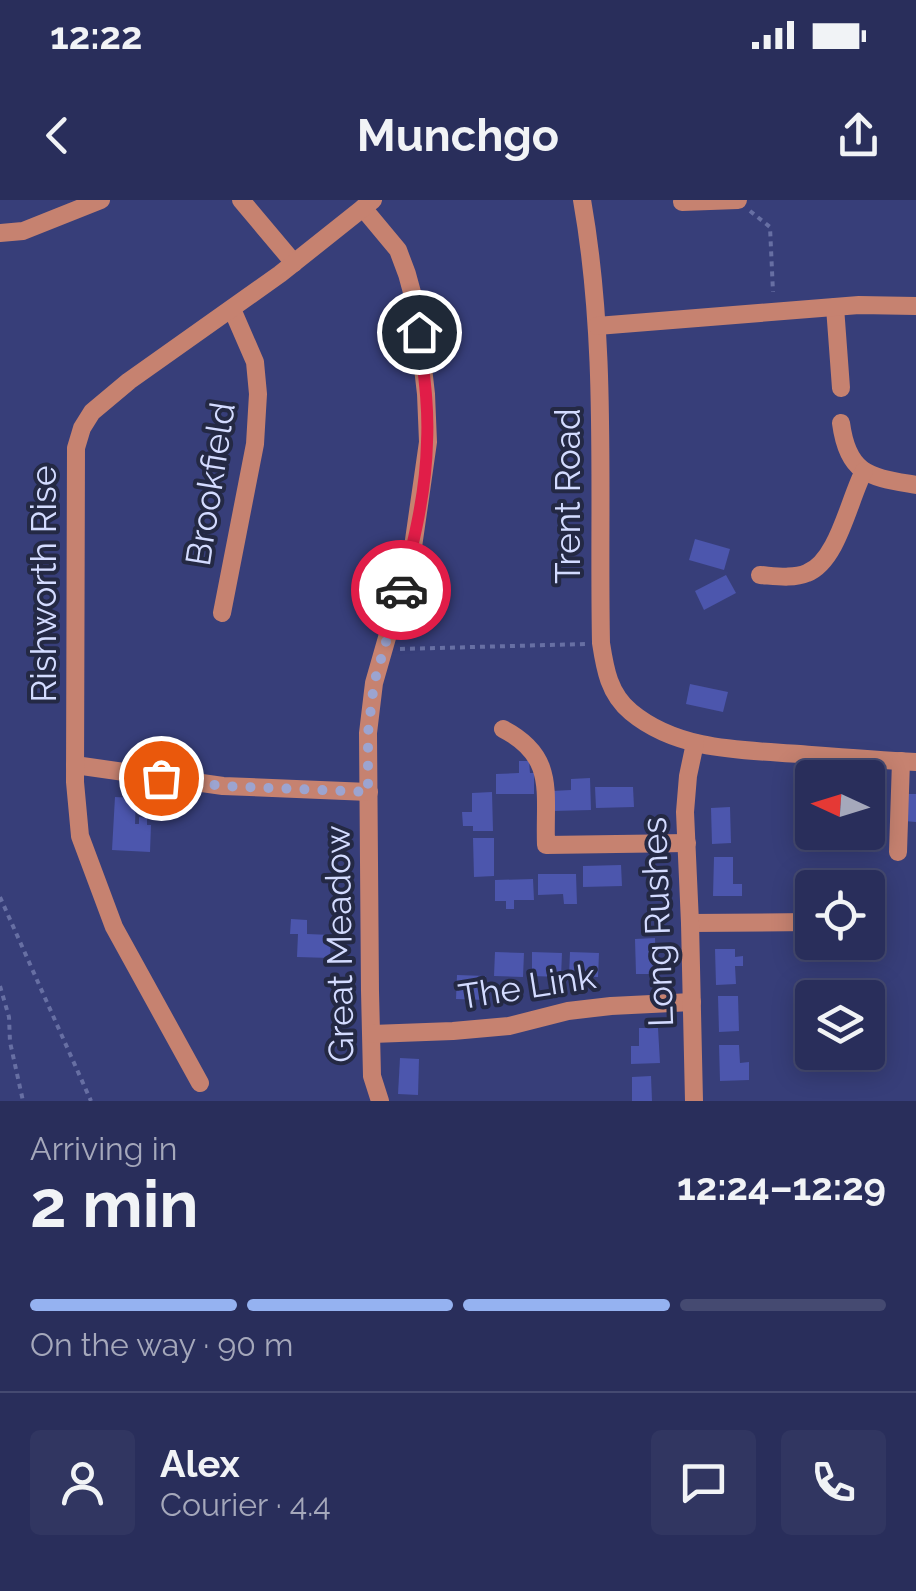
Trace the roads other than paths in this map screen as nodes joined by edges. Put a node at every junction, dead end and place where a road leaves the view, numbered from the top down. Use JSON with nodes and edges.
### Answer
{"nodes":[{"id":1,"x":241,"y":200,"type":"edge"},
{"id":2,"x":582,"y":200,"type":"edge"},
{"id":3,"x":738,"y":200,"type":"edge"},
{"id":4,"x":94,"y":201,"type":"edge"},
{"id":5,"x":682,"y":202,"type":"edge"},
{"id":6,"x":368,"y":204,"type":"edge"},
{"id":7,"x":0,"y":233,"type":"edge"},
{"id":8,"x":294,"y":263,"type":"junction"},
{"id":9,"x":916,"y":306,"type":"edge"},
{"id":10,"x":835,"y":307,"type":"junction"},
{"id":11,"x":232,"y":308,"type":"junction"},
{"id":12,"x":597,"y":326,"type":"junction"},
{"id":13,"x":840,"y":388,"type":"dead end"},
{"id":14,"x":841,"y":423,"type":"dead end"},
{"id":15,"x":864,"y":471,"type":"junction"},
{"id":16,"x":916,"y":485,"type":"edge"},
{"id":17,"x":760,"y":575,"type":"dead end"},
{"id":18,"x":222,"y":613,"type":"dead end"},
{"id":19,"x":503,"y":728,"type":"dead end"},
{"id":20,"x":695,"y":743,"type":"junction"},
{"id":21,"x":908,"y":762,"type":"edge"},
{"id":22,"x":75,"y":766,"type":"junction"},
{"id":23,"x":368,"y":792,"type":"junction"},
{"id":24,"x":687,"y":843,"type":"junction"},
{"id":25,"x":898,"y":852,"type":"dead end"},
{"id":26,"x":795,"y":922,"type":"edge"},
{"id":27,"x":690,"y":924,"type":"junction"},
{"id":28,"x":692,"y":1002,"type":"junction"},
{"id":29,"x":372,"y":1034,"type":"junction"},
{"id":30,"x":200,"y":1083,"type":"dead end"},
{"id":31,"x":380,"y":1101,"type":"edge"},
{"id":32,"x":694,"y":1101,"type":"edge"}],
"edges":[{"from":1,"to":8,"type":"street"},
{"from":2,"to":12,"type":"street","name":"Trent Road"},
{"from":3,"to":5,"type":"street"},
{"from":4,"to":7,"type":"street"},
{"from":6,"to":8,"type":"street","name":"Rishworth Rise"},
{"from":6,"to":23,"type":"street","name":"Great Meadow"},
{"from":8,"to":11,"type":"street","name":"Rishworth Rise"},
{"from":9,"to":10,"type":"street"},
{"from":10,"to":12,"type":"street"},
{"from":10,"to":13,"type":"street"},
{"from":11,"to":18,"type":"street","name":"Brookfield"},
{"from":11,"to":22,"type":"street","name":"Rishworth Rise"},
{"from":12,"to":20,"type":"street","name":"Trent Road"},
{"from":14,"to":15,"type":"street"},
{"from":15,"to":16,"type":"street"},
{"from":15,"to":17,"type":"street"},
{"from":19,"to":24,"type":"street"},
{"from":20,"to":21,"type":"street","name":"Trent Road"},
{"from":20,"to":24,"type":"street","name":"Long Rushes"},
{"from":21,"to":25,"type":"street"},
{"from":22,"to":23,"type":"street"},
{"from":22,"to":30,"type":"street","name":"Rishworth Rise"},
{"from":23,"to":29,"type":"street","name":"Great Meadow"},
{"from":24,"to":27,"type":"street","name":"Long Rushes"},
{"from":26,"to":27,"type":"street"},
{"from":27,"to":28,"type":"street","name":"Long Rushes"},
{"from":28,"to":29,"type":"street","name":"The Link"},
{"from":28,"to":32,"type":"street","name":"Long Rushes"},
{"from":29,"to":31,"type":"street","name":"Great Meadow"}]}
